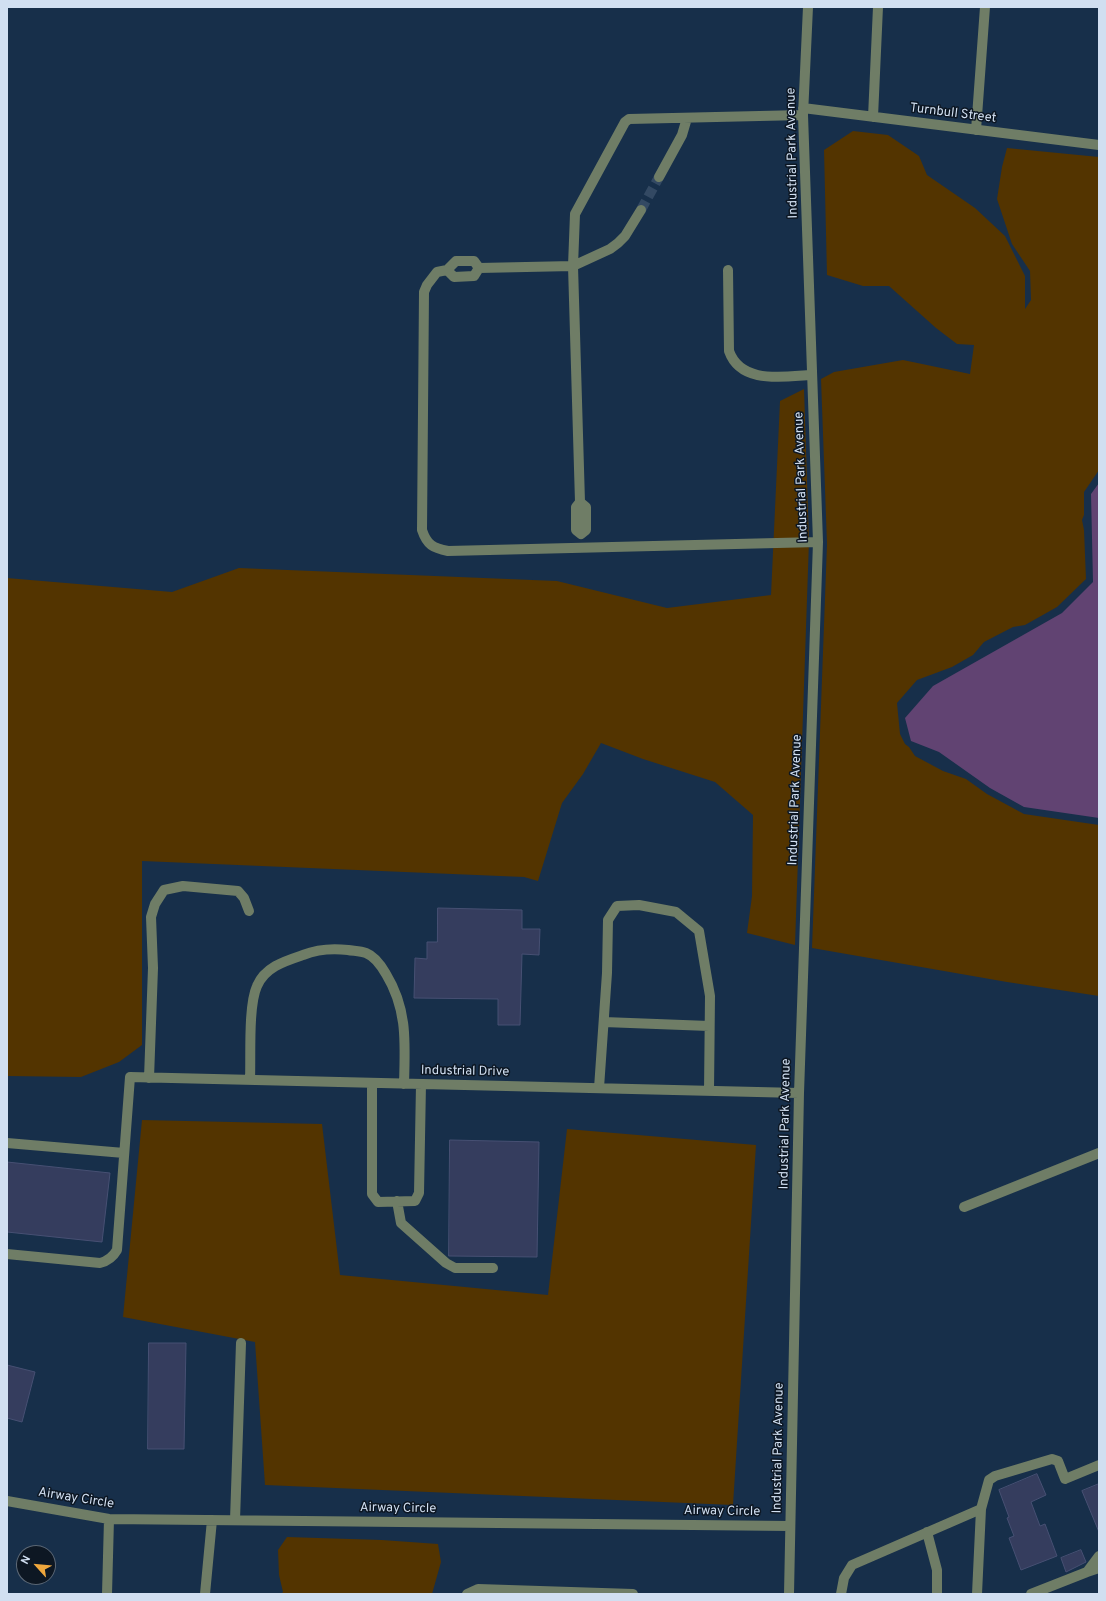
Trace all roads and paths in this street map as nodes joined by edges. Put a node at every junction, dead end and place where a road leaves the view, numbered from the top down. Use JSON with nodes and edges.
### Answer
{"nodes":[{"id":1,"x":808,"y":7,"type":"edge"},
{"id":2,"x":878,"y":7,"type":"edge"},
{"id":3,"x":985,"y":7,"type":"edge"},
{"id":4,"x":803,"y":112,"type":"junction"},
{"id":5,"x":872,"y":117,"type":"junction"},
{"id":6,"x":687,"y":118,"type":"junction"},
{"id":7,"x":976,"y":130,"type":"junction"},
{"id":8,"x":1099,"y":145,"type":"edge"},
{"id":9,"x":659,"y":177,"type":"tunnel mouth"},
{"id":10,"x":641,"y":210,"type":"tunnel mouth"},
{"id":11,"x":573,"y":266,"type":"junction"},
{"id":12,"x":479,"y":268,"type":"junction"},
{"id":13,"x":447,"y":270,"type":"junction"},
{"id":14,"x":728,"y":270,"type":"dead end"},
{"id":15,"x":812,"y":375,"type":"junction"},
{"id":16,"x":818,"y":542,"type":"junction"},
{"id":17,"x":581,"y":548,"type":"junction"},
{"id":18,"x":249,"y":911,"type":"dead end"},
{"id":19,"x":604,"y":1022,"type":"junction"},
{"id":20,"x":709,"y":1026,"type":"junction"},
{"id":21,"x":149,"y":1078,"type":"junction"},
{"id":22,"x":250,"y":1080,"type":"junction"},
{"id":23,"x":372,"y":1084,"type":"junction"},
{"id":24,"x":404,"y":1084,"type":"junction"},
{"id":25,"x":421,"y":1084,"type":"junction"},
{"id":26,"x":599,"y":1088,"type":"junction"},
{"id":27,"x":709,"y":1091,"type":"junction"},
{"id":28,"x":799,"y":1093,"type":"junction"},
{"id":29,"x":7,"y":1143,"type":"edge"},
{"id":30,"x":124,"y":1153,"type":"junction"},
{"id":31,"x":1099,"y":1153,"type":"edge"},
{"id":32,"x":397,"y":1201,"type":"junction"},
{"id":33,"x":964,"y":1207,"type":"dead end"},
{"id":34,"x":7,"y":1254,"type":"edge"},
{"id":35,"x":493,"y":1268,"type":"dead end"},
{"id":36,"x":241,"y":1343,"type":"dead end"},
{"id":37,"x":1099,"y":1465,"type":"edge"},
{"id":38,"x":7,"y":1501,"type":"edge"},
{"id":39,"x":981,"y":1509,"type":"junction"},
{"id":40,"x":109,"y":1519,"type":"junction"},
{"id":41,"x":212,"y":1520,"type":"junction"},
{"id":42,"x":235,"y":1520,"type":"junction"},
{"id":43,"x":790,"y":1526,"type":"junction"},
{"id":44,"x":927,"y":1532,"type":"junction"},
{"id":45,"x":1099,"y":1556,"type":"edge"},
{"id":46,"x":1099,"y":1568,"type":"edge"},
{"id":47,"x":1087,"y":1572,"type":"junction"},
{"id":48,"x":107,"y":1594,"type":"edge"},
{"id":49,"x":205,"y":1594,"type":"edge"},
{"id":50,"x":467,"y":1594,"type":"edge"},
{"id":51,"x":633,"y":1594,"type":"edge"},
{"id":52,"x":789,"y":1594,"type":"edge"},
{"id":53,"x":841,"y":1594,"type":"edge"},
{"id":54,"x":937,"y":1594,"type":"edge"},
{"id":55,"x":977,"y":1594,"type":"edge"},
{"id":56,"x":1031,"y":1594,"type":"edge"}],
"edges":[{"from":1,"to":4,"type":"street","name":"Industrial Park Avenue"},
{"from":2,"to":5,"type":"street"},
{"from":3,"to":7,"type":"street"},
{"from":4,"to":5,"type":"street","name":"Turnbull Street"},
{"from":4,"to":6,"type":"street","name":"Turnbull Street"},
{"from":4,"to":15,"type":"street","name":"Industrial Park Avenue"},
{"from":5,"to":7,"type":"street","name":"Turnbull Street"},
{"from":6,"to":9,"type":"street"},
{"from":6,"to":11,"type":"street","name":"Turnbull Street"},
{"from":7,"to":8,"type":"street","name":"Turnbull Street"},
{"from":10,"to":11,"type":"street"},
{"from":11,"to":12,"type":"street"},
{"from":11,"to":17,"type":"street","name":"Turnbull Street"},
{"from":12,"to":13,"type":"street"},
{"from":12,"to":13,"type":"street"},
{"from":13,"to":17,"type":"street"},
{"from":14,"to":15,"type":"street"},
{"from":15,"to":16,"type":"street","name":"Industrial Park Avenue"},
{"from":16,"to":17,"type":"street"},
{"from":16,"to":28,"type":"street","name":"Industrial Park Avenue"},
{"from":18,"to":21,"type":"street"},
{"from":19,"to":20,"type":"street"},
{"from":19,"to":20,"type":"street"},
{"from":19,"to":26,"type":"street"},
{"from":20,"to":27,"type":"street"},
{"from":21,"to":22,"type":"street","name":"Industrial Drive"},
{"from":21,"to":30,"type":"street","name":"Industrial Drive"},
{"from":22,"to":23,"type":"street","name":"Industrial Drive"},
{"from":22,"to":24,"type":"street"},
{"from":23,"to":24,"type":"street","name":"Industrial Drive"},
{"from":23,"to":32,"type":"street"},
{"from":24,"to":25,"type":"street","name":"Industrial Drive"},
{"from":25,"to":26,"type":"street","name":"Industrial Drive"},
{"from":25,"to":32,"type":"street"},
{"from":26,"to":27,"type":"street","name":"Industrial Drive"},
{"from":27,"to":28,"type":"street","name":"Industrial Drive"},
{"from":28,"to":43,"type":"street","name":"Industrial Park Avenue"},
{"from":29,"to":30,"type":"street"},
{"from":30,"to":34,"type":"street"},
{"from":31,"to":33,"type":"street"},
{"from":32,"to":35,"type":"street"},
{"from":36,"to":42,"type":"street"},
{"from":37,"to":39,"type":"street"},
{"from":38,"to":40,"type":"street","name":"Airway Circle"},
{"from":39,"to":44,"type":"street"},
{"from":39,"to":55,"type":"street"},
{"from":40,"to":41,"type":"street","name":"Airway Circle"},
{"from":40,"to":48,"type":"street"},
{"from":41,"to":42,"type":"street","name":"Airway Circle"},
{"from":41,"to":49,"type":"street"},
{"from":42,"to":43,"type":"street","name":"Airway Circle"},
{"from":43,"to":52,"type":"street","name":"Industrial Park Avenue"},
{"from":44,"to":53,"type":"street"},
{"from":44,"to":54,"type":"street"},
{"from":45,"to":47,"type":"street"},
{"from":46,"to":47,"type":"street"},
{"from":47,"to":56,"type":"street"},
{"from":50,"to":51,"type":"street"}]}
